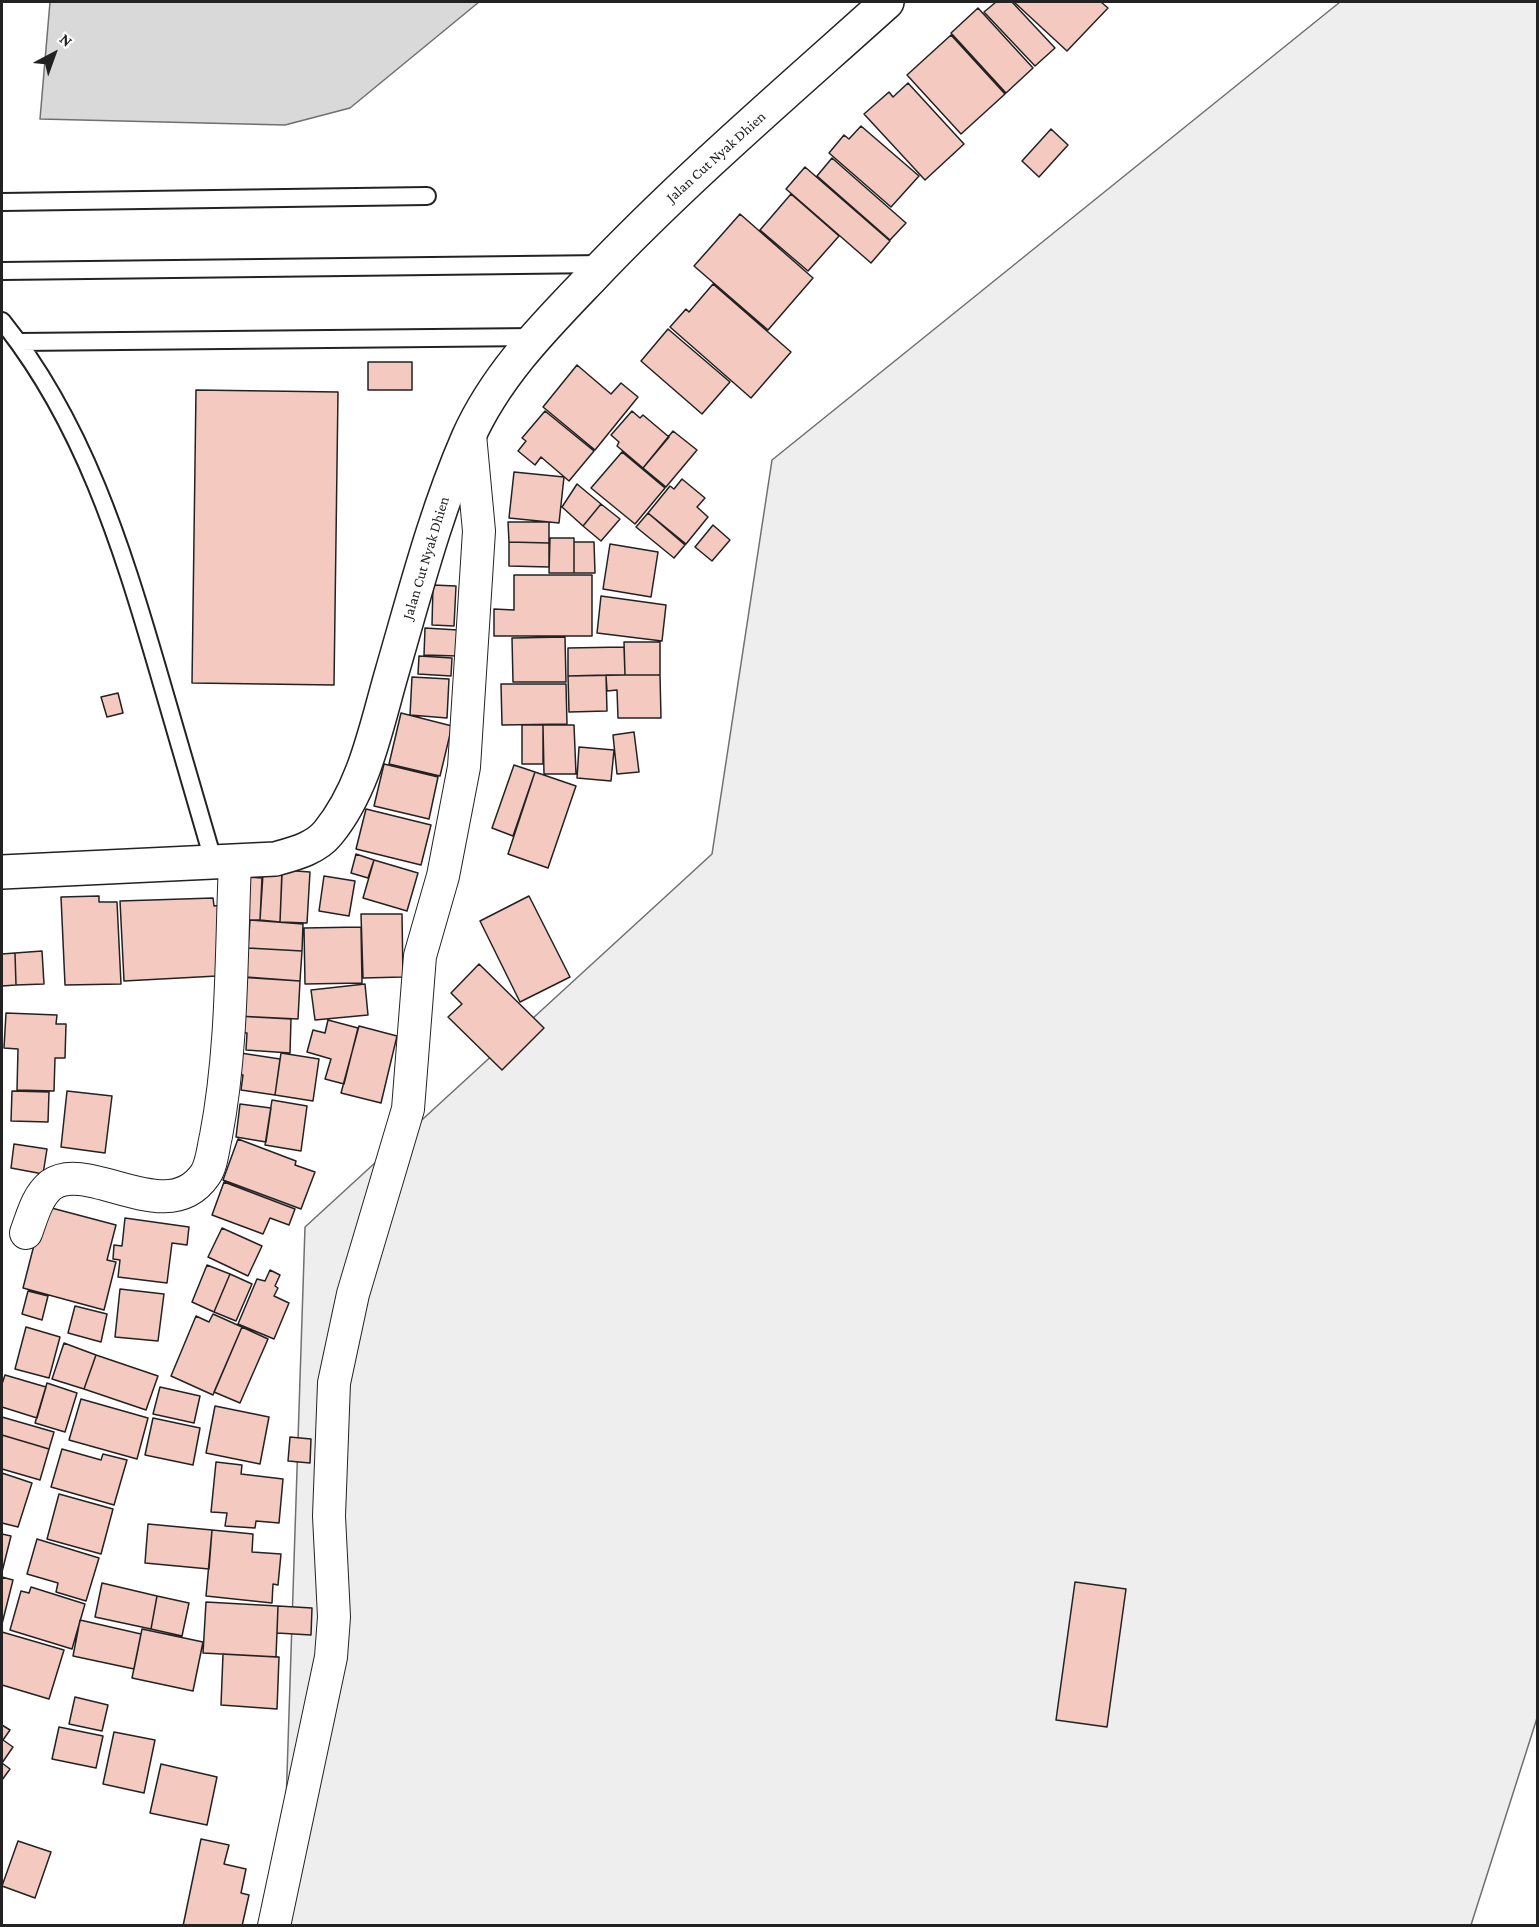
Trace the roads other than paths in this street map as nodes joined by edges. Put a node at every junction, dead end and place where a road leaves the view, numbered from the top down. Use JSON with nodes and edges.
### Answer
{"nodes":[{"id":1,"x":887,"y":2,"type":"edge"},
{"id":2,"x":427,"y":196,"type":"dead end"},
{"id":3,"x":2,"y":202,"type":"edge"},
{"id":4,"x":605,"y":264,"type":"junction"},
{"id":5,"x":2,"y":271,"type":"edge"},
{"id":6,"x":2,"y":321,"type":"edge"},
{"id":7,"x":535,"y":337,"type":"junction"},
{"id":8,"x":19,"y":342,"type":"junction"},
{"id":9,"x":470,"y":435,"type":"junction"},
{"id":10,"x":224,"y":863,"type":"junction"},
{"id":11,"x":2,"y":872,"type":"edge"},
{"id":12,"x":26,"y":1233,"type":"dead end"},
{"id":13,"x":274,"y":1926,"type":"edge"}],
"edges":[{"from":1,"to":4,"type":"highway","name":"Jalan Cut Nyak Dhien"},
{"from":2,"to":3,"type":"lane"},
{"from":4,"to":5,"type":"lane"},
{"from":4,"to":7,"type":"highway","name":"Jalan Cut Nyak Dhien"},
{"from":6,"to":8,"type":"lane"},
{"from":7,"to":8,"type":"lane"},
{"from":7,"to":9,"type":"highway","name":"Jalan Cut Nyak Dhien"},
{"from":8,"to":10,"type":"lane"},
{"from":9,"to":10,"type":"highway","name":"Jalan Cut Nyak Dhien"},
{"from":9,"to":13,"type":"street"},
{"from":10,"to":11,"type":"highway","name":"Jalan Cut Nyak Dhien"},
{"from":10,"to":12,"type":"street"}]}
